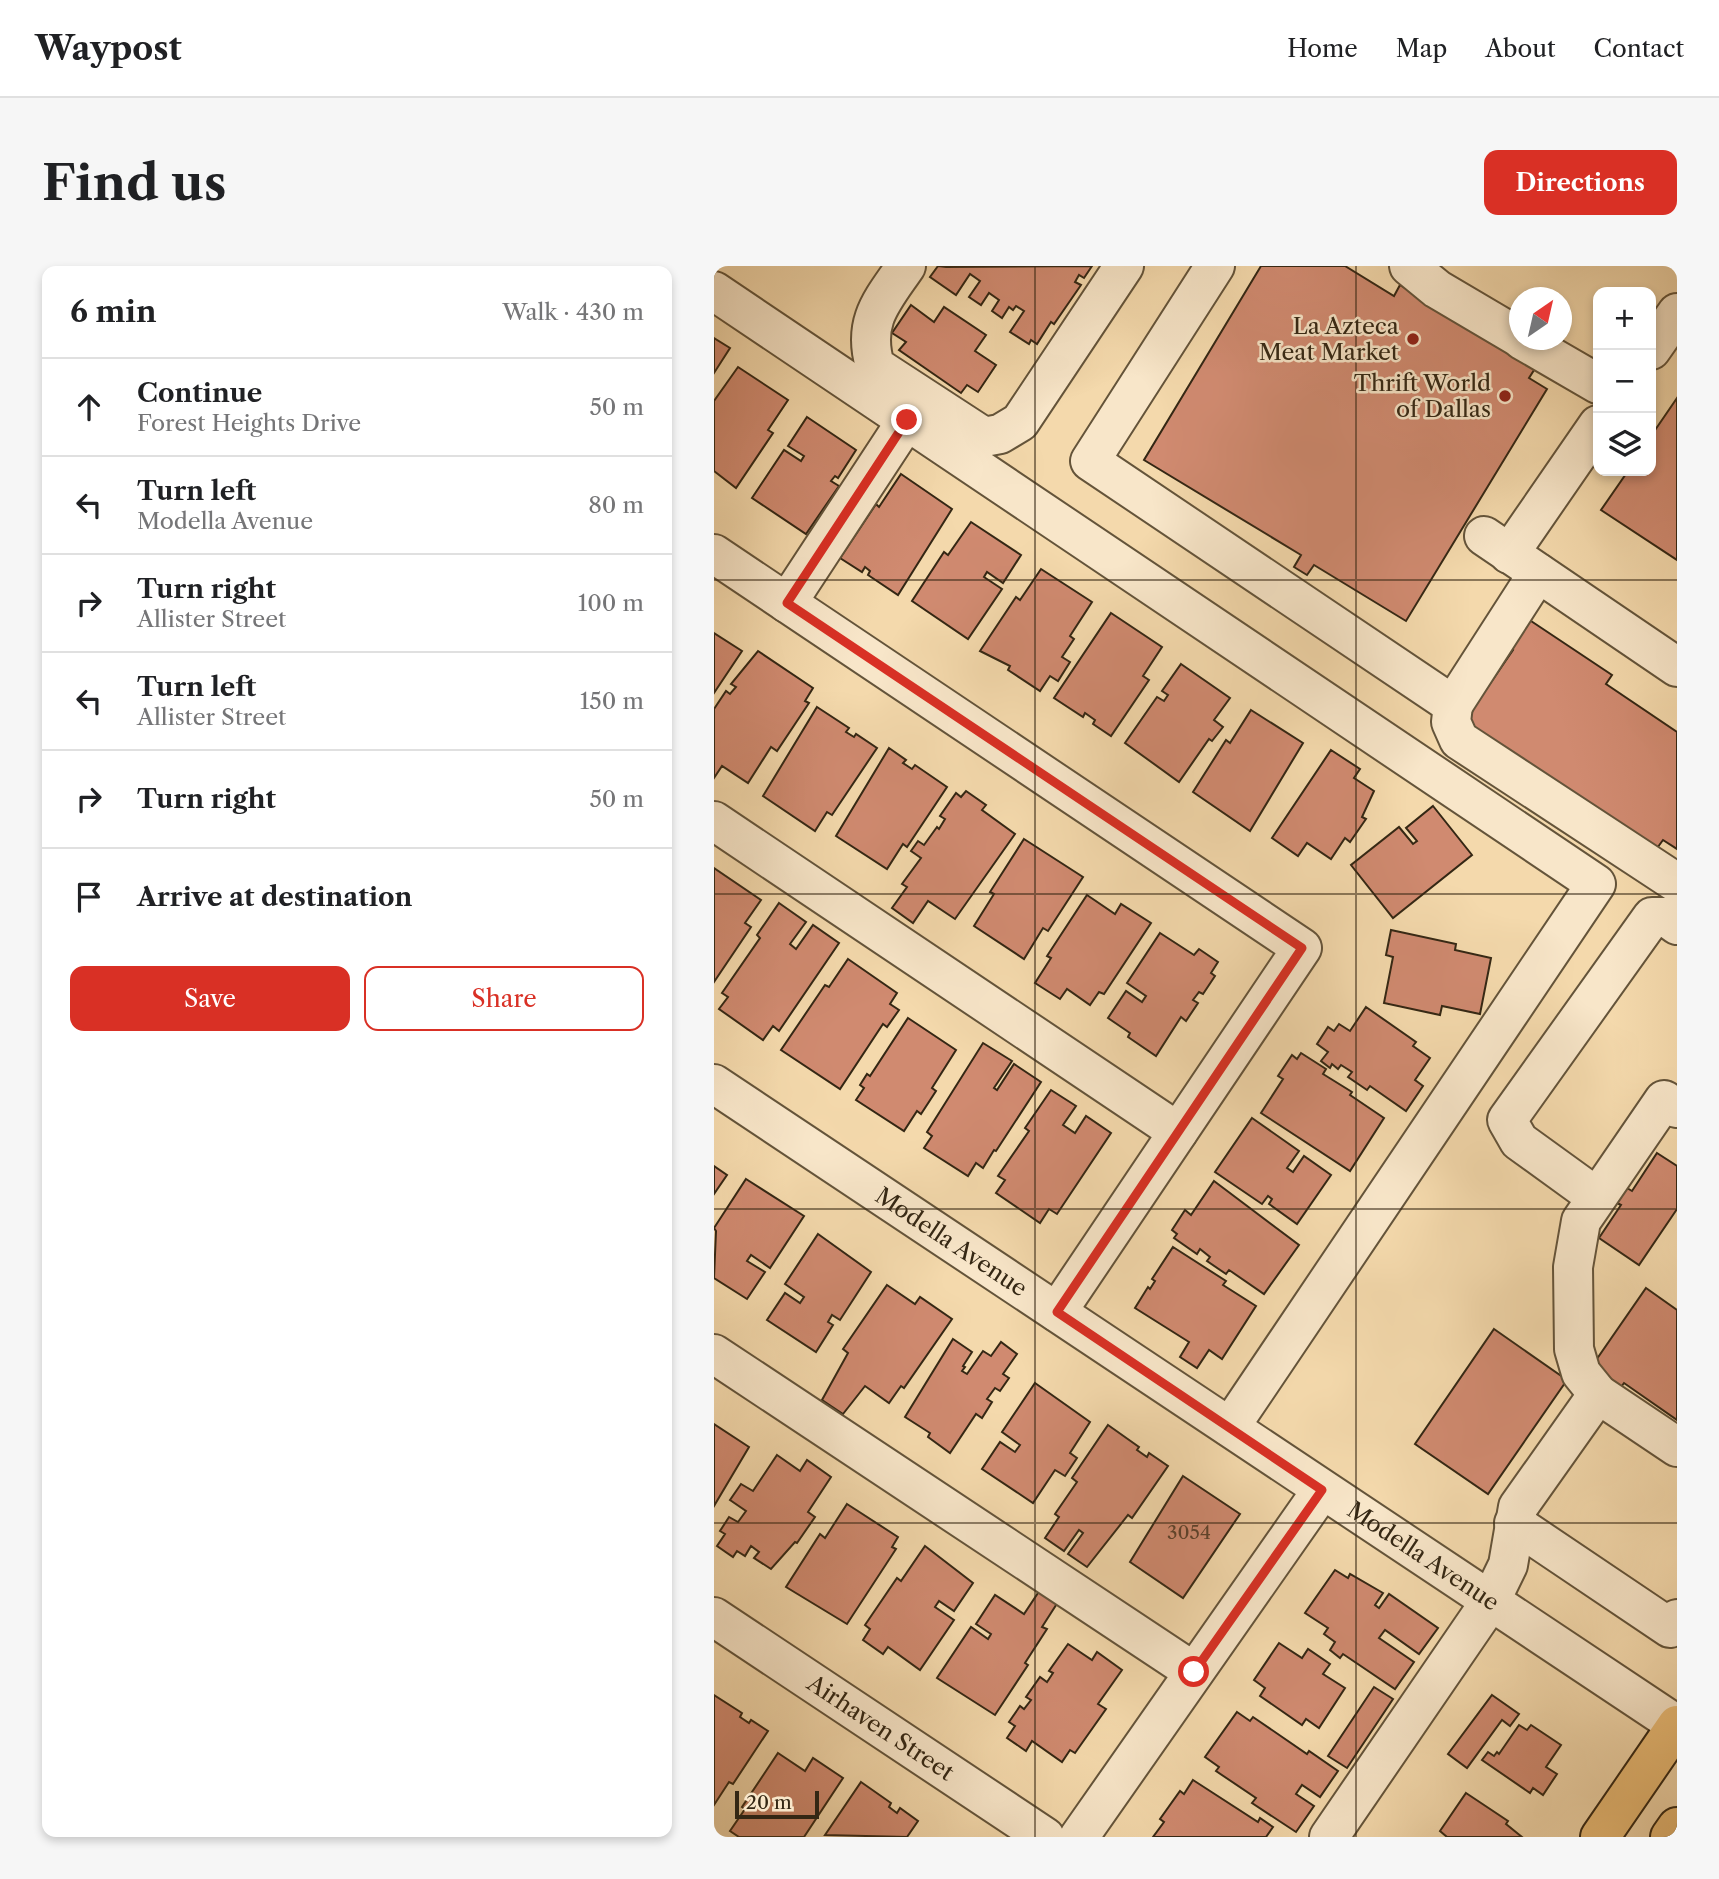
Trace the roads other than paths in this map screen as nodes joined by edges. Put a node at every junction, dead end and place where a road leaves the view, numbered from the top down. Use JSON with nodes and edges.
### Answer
{"nodes":[{"id":1,"x":906,"y":266,"type":"edge"},
{"id":2,"x":1124,"y":266,"type":"edge"},
{"id":3,"x":1215,"y":266,"type":"edge"},
{"id":4,"x":1409,"y":266,"type":"edge"},
{"id":5,"x":714,"y":291,"type":"edge"},
{"id":6,"x":1677,"y":313,"type":"edge"},
{"id":7,"x":1509,"y":332,"type":"edge"},
{"id":8,"x":1656,"y":343,"type":"edge"},
{"id":9,"x":1540,"y":350,"type":"edge"},
{"id":10,"x":1593,"y":381,"type":"edge"},
{"id":11,"x":907,"y":420,"type":"junction"},
{"id":12,"x":1593,"y":432,"type":"edge"},
{"id":13,"x":714,"y":554,"type":"edge"},
{"id":14,"x":1510,"y":554,"type":"junction"},
{"id":15,"x":787,"y":603,"type":"junction"},
{"id":16,"x":1677,"y":667,"type":"edge"},
{"id":17,"x":1453,"y":705,"type":"junction"},
{"id":18,"x":714,"y":821,"type":"edge"},
{"id":19,"x":1677,"y":883,"type":"edge"},
{"id":20,"x":1677,"y":925,"type":"edge"},
{"id":21,"x":714,"y":1084,"type":"edge"},
{"id":22,"x":1673,"y":1097,"type":"edge"},
{"id":23,"x":1178,"y":1132,"type":"junction"},
{"id":24,"x":1595,"y":1196,"type":"junction"},
{"id":25,"x":1057,"y":1312,"type":"junction"},
{"id":26,"x":714,"y":1354,"type":"edge"},
{"id":27,"x":1598,"y":1394,"type":"junction"},
{"id":28,"x":1230,"y":1427,"type":"junction"},
{"id":29,"x":1677,"y":1447,"type":"edge"},
{"id":30,"x":1322,"y":1490,"type":"junction"},
{"id":31,"x":1514,"y":1523,"type":"junction"},
{"id":32,"x":1490,"y":1602,"type":"junction"},
{"id":33,"x":714,"y":1617,"type":"edge"},
{"id":34,"x":1677,"y":1619,"type":"edge"},
{"id":35,"x":1194,"y":1672,"type":"junction"},
{"id":36,"x":1677,"y":1725,"type":"edge"},
{"id":37,"x":1677,"y":1827,"type":"edge"},
{"id":38,"x":1045,"y":1837,"type":"edge"},
{"id":39,"x":1079,"y":1837,"type":"edge"},
{"id":40,"x":1329,"y":1837,"type":"edge"},
{"id":41,"x":1600,"y":1837,"type":"edge"},
{"id":42,"x":1670,"y":1837,"type":"edge"}],
"edges":[{"from":1,"to":2,"type":"street"},
{"from":3,"to":17,"type":"street"},
{"from":4,"to":7,"type":"street"},
{"from":5,"to":11,"type":"street"},
{"from":6,"to":8,"type":"street"},
{"from":9,"to":10,"type":"street"},
{"from":11,"to":15,"type":"street"},
{"from":11,"to":28,"type":"street"},
{"from":12,"to":14,"type":"street"},
{"from":13,"to":15,"type":"street"},
{"from":14,"to":16,"type":"street"},
{"from":14,"to":17,"type":"street"},
{"from":15,"to":23,"type":"street"},
{"from":17,"to":19,"type":"street"},
{"from":18,"to":23,"type":"street"},
{"from":20,"to":24,"type":"street"},
{"from":21,"to":25,"type":"street","name":"Modella Avenue"},
{"from":22,"to":24,"type":"street"},
{"from":23,"to":25,"type":"street"},
{"from":24,"to":27,"type":"street"},
{"from":25,"to":28,"type":"street","name":"Modella Avenue"},
{"from":26,"to":35,"type":"street"},
{"from":27,"to":29,"type":"street"},
{"from":27,"to":31,"type":"street"},
{"from":28,"to":30,"type":"street","name":"Modella Avenue"},
{"from":30,"to":32,"type":"street","name":"Modella Avenue"},
{"from":30,"to":35,"type":"street"},
{"from":31,"to":32,"type":"street"},
{"from":31,"to":34,"type":"street"},
{"from":32,"to":36,"type":"street","name":"Modella Avenue"},
{"from":32,"to":40,"type":"street"},
{"from":33,"to":38,"type":"street","name":"Airhaven Street"},
{"from":35,"to":39,"type":"street"},
{"from":36,"to":41,"type":"main road"},
{"from":37,"to":42,"type":"main road"}]}
